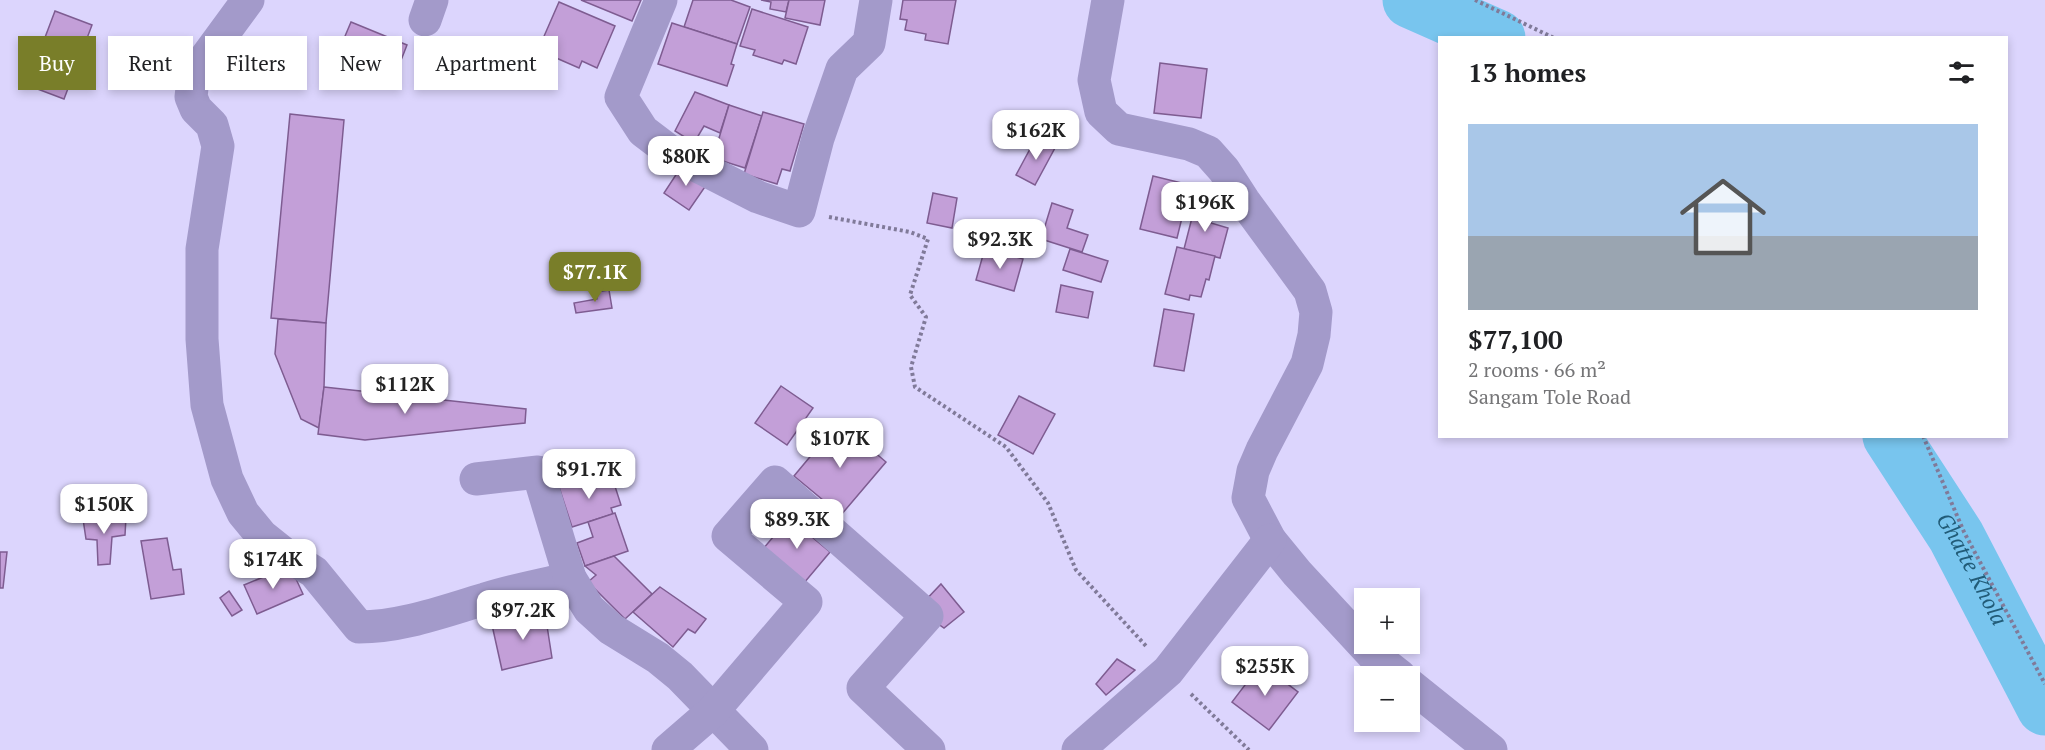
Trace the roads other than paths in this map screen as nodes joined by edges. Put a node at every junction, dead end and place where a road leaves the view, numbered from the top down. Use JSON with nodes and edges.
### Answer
{"nodes":[{"id":1,"x":248,"y":0,"type":"edge"},
{"id":2,"x":661,"y":0,"type":"edge"},
{"id":3,"x":876,"y":0,"type":"edge"},
{"id":4,"x":1108,"y":0,"type":"edge"},
{"id":5,"x":476,"y":479,"type":"dead end"},
{"id":6,"x":1270,"y":540,"type":"junction"},
{"id":7,"x":570,"y":578,"type":"junction"},
{"id":8,"x":1387,"y":666,"type":"edge"},
{"id":9,"x":1420,"y":692,"type":"edge"},
{"id":10,"x":712,"y":711,"type":"junction"},
{"id":11,"x":668,"y":750,"type":"edge"},
{"id":12,"x":752,"y":750,"type":"edge"},
{"id":13,"x":928,"y":750,"type":"edge"},
{"id":14,"x":1078,"y":750,"type":"edge"},
{"id":15,"x":1491,"y":750,"type":"edge"}],
"edges":[{"from":1,"to":7,"type":"street"},
{"from":2,"to":3,"type":"street"},
{"from":4,"to":6,"type":"street"},
{"from":5,"to":7,"type":"street"},
{"from":6,"to":8,"type":"street"},
{"from":6,"to":14,"type":"street"},
{"from":7,"to":10,"type":"street"},
{"from":9,"to":15,"type":"street"},
{"from":10,"to":11,"type":"street"},
{"from":10,"to":12,"type":"street"},
{"from":10,"to":13,"type":"street"}]}
